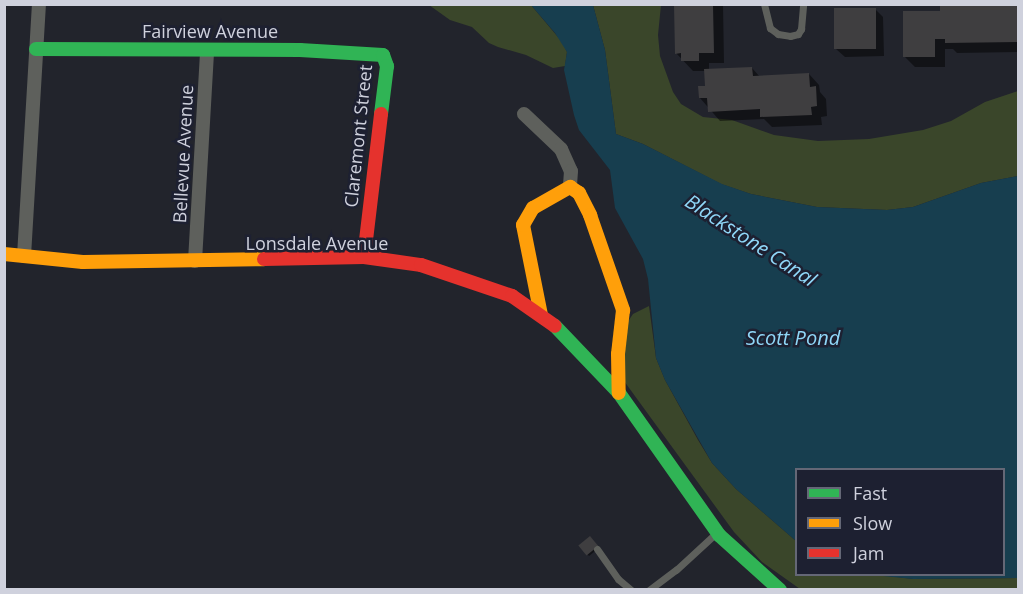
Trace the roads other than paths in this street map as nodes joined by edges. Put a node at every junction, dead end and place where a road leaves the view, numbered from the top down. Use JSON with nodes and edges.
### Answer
{"nodes":[{"id":1,"x":39,"y":4,"type":"edge"},
{"id":2,"x":764,"y":4,"type":"edge"},
{"id":3,"x":802,"y":4,"type":"edge"},
{"id":4,"x":36,"y":49,"type":"junction"},
{"id":5,"x":207,"y":50,"type":"junction"},
{"id":6,"x":383,"y":55,"type":"joint"},
{"id":7,"x":524,"y":114,"type":"dead end"},
{"id":8,"x":570,"y":187,"type":"junction"},
{"id":9,"x":4,"y":254,"type":"edge"},
{"id":10,"x":24,"y":256,"type":"junction"},
{"id":11,"x":364,"y":257,"type":"junction"},
{"id":12,"x":195,"y":261,"type":"junction"},
{"id":13,"x":541,"y":315,"type":"junction"},
{"id":14,"x":619,"y":393,"type":"junction"},
{"id":15,"x":717,"y":533,"type":"junction"},
{"id":16,"x":597,"y":549,"type":"dead end"},
{"id":17,"x":631,"y":590,"type":"edge"},
{"id":18,"x":649,"y":590,"type":"edge"},
{"id":19,"x":780,"y":590,"type":"edge"}],
"edges":[{"from":1,"to":4,"type":"street"},
{"from":2,"to":3,"type":"lane"},
{"from":4,"to":5,"type":"street","name":"Fairview Avenue"},
{"from":4,"to":10,"type":"street"},
{"from":5,"to":6,"type":"street","name":"Fairview Avenue"},
{"from":5,"to":12,"type":"street","name":"Bellevue Avenue"},
{"from":6,"to":11,"type":"street","name":"Claremont Street"},
{"from":7,"to":8,"type":"street"},
{"from":8,"to":13,"type":"street"},
{"from":8,"to":14,"type":"street"},
{"from":9,"to":10,"type":"street","name":"Lonsdale Avenue"},
{"from":10,"to":12,"type":"street","name":"Lonsdale Avenue"},
{"from":11,"to":12,"type":"street","name":"Lonsdale Avenue"},
{"from":11,"to":13,"type":"street","name":"Lonsdale Avenue"},
{"from":13,"to":14,"type":"street","name":"Lonsdale Avenue"},
{"from":14,"to":15,"type":"street","name":"Lonsdale Avenue"},
{"from":15,"to":18,"type":"lane"},
{"from":15,"to":19,"type":"street","name":"Lonsdale Avenue"},
{"from":16,"to":17,"type":"lane"}]}
